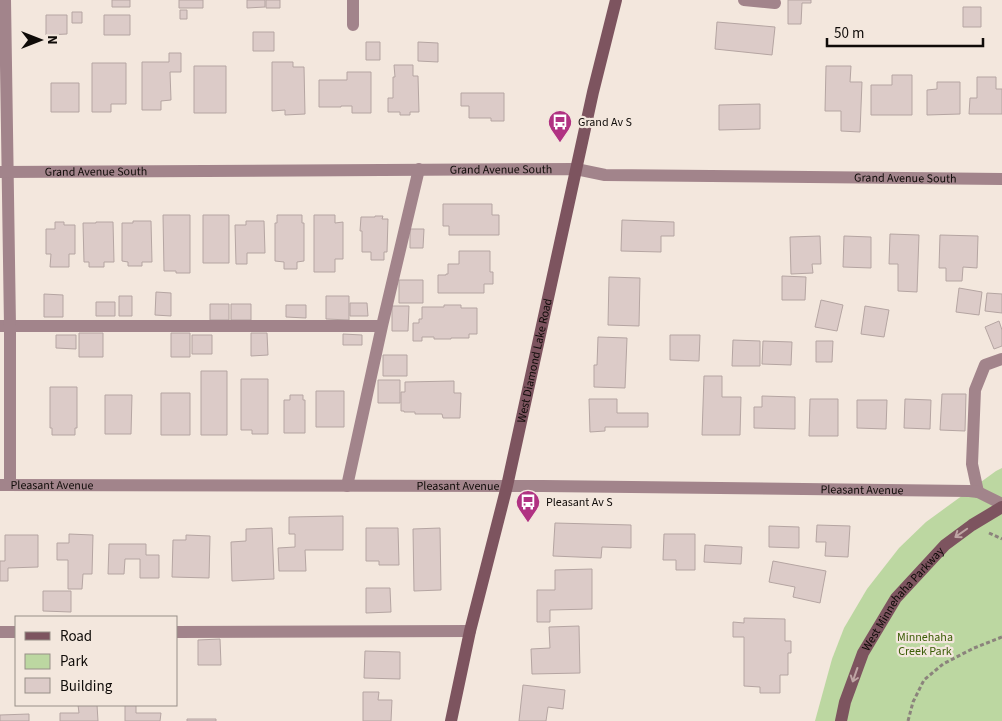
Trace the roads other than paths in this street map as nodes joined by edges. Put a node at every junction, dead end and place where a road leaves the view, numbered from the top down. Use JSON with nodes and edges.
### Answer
{"nodes":[{"id":1,"x":353,"y":0,"type":"edge"},
{"id":2,"x":616,"y":0,"type":"edge"},
{"id":3,"x":744,"y":0,"type":"edge"},
{"id":4,"x":776,"y":3,"type":"dead end"},
{"id":5,"x":3,"y":7,"type":"edge"},
{"id":6,"x":353,"y":25,"type":"dead end"},
{"id":7,"x":419,"y":169,"type":"junction"},
{"id":8,"x":576,"y":169,"type":"junction"},
{"id":9,"x":4,"y":172,"type":"edge"},
{"id":10,"x":1002,"y":179,"type":"edge"},
{"id":11,"x":5,"y":326,"type":"edge"},
{"id":12,"x":382,"y":326,"type":"junction"},
{"id":13,"x":1002,"y":359,"type":"edge"},
{"id":14,"x":5,"y":485,"type":"edge"},
{"id":15,"x":347,"y":486,"type":"junction"},
{"id":16,"x":507,"y":486,"type":"junction"},
{"id":17,"x":978,"y":492,"type":"junction"},
{"id":18,"x":1002,"y":506,"type":"edge"},
{"id":19,"x":470,"y":631,"type":"junction"},
{"id":20,"x":0,"y":632,"type":"edge"},
{"id":21,"x":15,"y":632,"type":"edge"},
{"id":22,"x":178,"y":632,"type":"edge"},
{"id":23,"x":451,"y":721,"type":"edge"},
{"id":24,"x":841,"y":721,"type":"edge"}],
"edges":[{"from":1,"to":6,"type":"street"},
{"from":2,"to":8,"type":"street","name":"West Diamond Lake Road"},
{"from":3,"to":4,"type":"street"},
{"from":5,"to":9,"type":"street"},
{"from":7,"to":8,"type":"street","name":"Grand Avenue South"},
{"from":7,"to":9,"type":"street","name":"Grand Avenue South"},
{"from":7,"to":12,"type":"street"},
{"from":8,"to":10,"type":"street","name":"Grand Avenue South"},
{"from":8,"to":16,"type":"street","name":"West Diamond Lake Road"},
{"from":9,"to":11,"type":"street"},
{"from":11,"to":12,"type":"street"},
{"from":11,"to":14,"type":"street"},
{"from":12,"to":15,"type":"street"},
{"from":13,"to":17,"type":"street"},
{"from":14,"to":15,"type":"street","name":"Pleasant Avenue"},
{"from":15,"to":16,"type":"street","name":"Pleasant Avenue"},
{"from":16,"to":17,"type":"street","name":"Pleasant Avenue"},
{"from":16,"to":19,"type":"street","name":"West Diamond Lake Road"},
{"from":17,"to":18,"type":"street","name":"Pleasant Avenue"},
{"from":18,"to":24,"type":"street","name":"West Minnehaha Parkway","one_way":true},
{"from":19,"to":22,"type":"street"},
{"from":19,"to":23,"type":"street","name":"West Diamond Lake Road"},
{"from":20,"to":21,"type":"street"}]}
